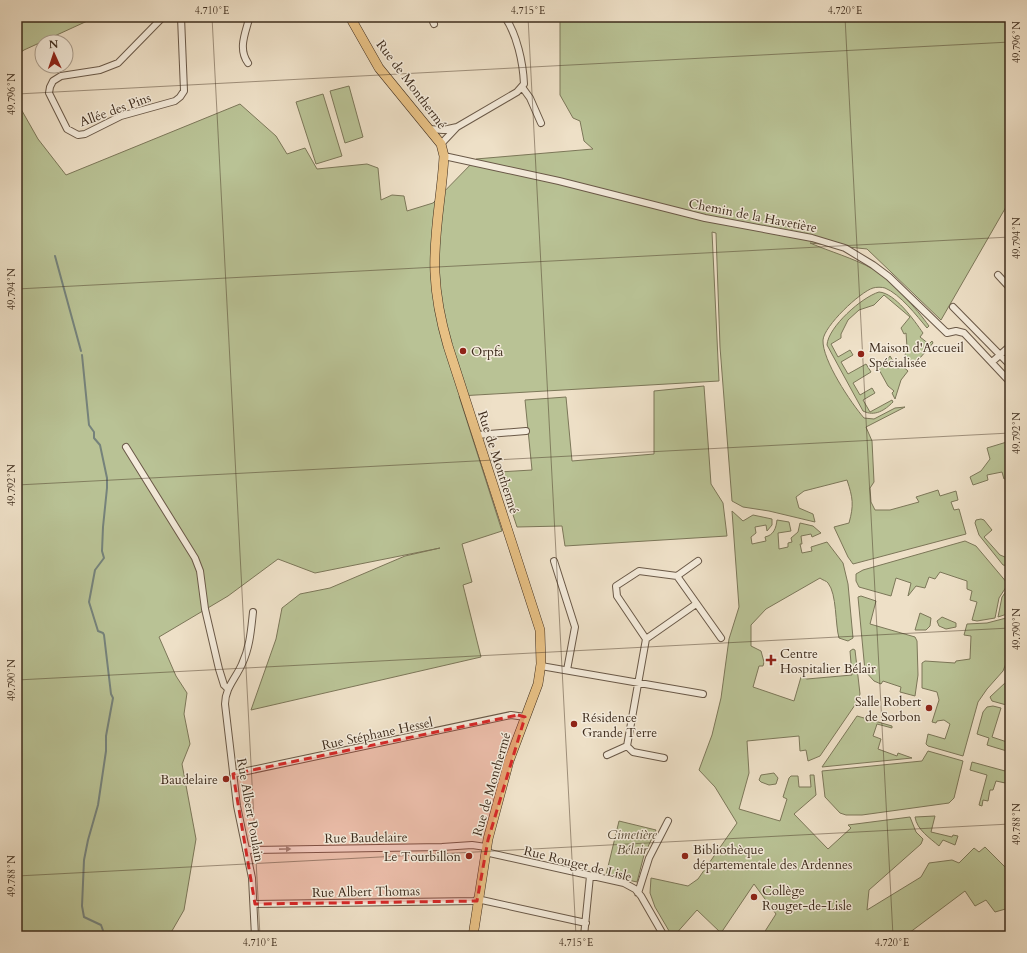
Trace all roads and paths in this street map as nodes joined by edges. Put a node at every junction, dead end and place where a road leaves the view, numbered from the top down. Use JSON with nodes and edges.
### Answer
{"nodes":[{"id":1,"x":163,"y":17,"type":"edge"},
{"id":2,"x":181,"y":17,"type":"edge"},
{"id":3,"x":350,"y":17,"type":"edge"},
{"id":4,"x":430,"y":17,"type":"edge"},
{"id":5,"x":505,"y":17,"type":"edge"},
{"id":6,"x":248,"y":18,"type":"edge"},
{"id":7,"x":434,"y":24,"type":"dead end"},
{"id":8,"x":248,"y":63,"type":"dead end"},
{"id":9,"x":522,"y":87,"type":"junction"},
{"id":10,"x":541,"y":123,"type":"dead end"},
{"id":11,"x":457,"y":127,"type":"junction"},
{"id":12,"x":429,"y":129,"type":"junction"},
{"id":13,"x":441,"y":144,"type":"junction"},
{"id":14,"x":444,"y":156,"type":"junction"},
{"id":15,"x":998,"y":275,"type":"dead end"},
{"id":16,"x":1010,"y":288,"type":"edge"},
{"id":17,"x":953,"y":307,"type":"dead end"},
{"id":18,"x":1010,"y":346,"type":"edge"},
{"id":19,"x":1001,"y":355,"type":"junction"},
{"id":20,"x":992,"y":362,"type":"junction"},
{"id":21,"x":1010,"y":365,"type":"edge"},
{"id":22,"x":1010,"y":382,"type":"edge"},
{"id":23,"x":526,"y":431,"type":"dead end"},
{"id":24,"x":477,"y":435,"type":"junction"},
{"id":25,"x":126,"y":447,"type":"dead end"},
{"id":26,"x":554,"y":561,"type":"dead end"},
{"id":27,"x":698,"y":562,"type":"dead end"},
{"id":28,"x":677,"y":576,"type":"junction"},
{"id":29,"x":696,"y":604,"type":"junction"},
{"id":30,"x":252,"y":612,"type":"dead end"},
{"id":31,"x":722,"y":638,"type":"dead end"},
{"id":32,"x":646,"y":639,"type":"junction"},
{"id":33,"x":541,"y":666,"type":"junction"},
{"id":34,"x":568,"y":670,"type":"junction"},
{"id":35,"x":638,"y":683,"type":"junction"},
{"id":36,"x":228,"y":689,"type":"junction"},
{"id":37,"x":703,"y":694,"type":"dead end"},
{"id":38,"x":525,"y":717,"type":"junction"},
{"id":39,"x":627,"y":746,"type":"junction"},
{"id":40,"x":607,"y":755,"type":"dead end"},
{"id":41,"x":664,"y":758,"type":"dead end"},
{"id":42,"x":233,"y":774,"type":"junction"},
{"id":43,"x":668,"y":821,"type":"dead end"},
{"id":44,"x":486,"y":849,"type":"junction"},
{"id":45,"x":246,"y":850,"type":"junction"},
{"id":46,"x":590,"y":876,"type":"junction"},
{"id":47,"x":638,"y":893,"type":"junction"},
{"id":48,"x":477,"y":900,"type":"junction"},
{"id":49,"x":255,"y":904,"type":"junction"},
{"id":50,"x":586,"y":923,"type":"junction"},
{"id":51,"x":255,"y":936,"type":"edge"},
{"id":52,"x":473,"y":936,"type":"edge"},
{"id":53,"x":584,"y":936,"type":"edge"},
{"id":54,"x":664,"y":936,"type":"edge"}],
"edges":[{"from":1,"to":2,"type":"street","name":"Allée des Pins"},
{"from":3,"to":12,"type":"main road","name":"Rue de Monthermé"},
{"from":4,"to":7,"type":"street"},
{"from":5,"to":9,"type":"street"},
{"from":6,"to":8,"type":"street"},
{"from":9,"to":10,"type":"street"},
{"from":9,"to":11,"type":"street"},
{"from":11,"to":12,"type":"street"},
{"from":11,"to":13,"type":"street"},
{"from":12,"to":13,"type":"main road","name":"Rue de Monthermé"},
{"from":13,"to":14,"type":"main road","name":"Rue de Monthermé"},
{"from":14,"to":20,"type":"street","name":"Chemin de la Havetière"},
{"from":14,"to":24,"type":"main road","name":"Rue de Monthermé"},
{"from":15,"to":16,"type":"street"},
{"from":17,"to":19,"type":"street"},
{"from":18,"to":19,"type":"street"},
{"from":19,"to":20,"type":"street"},
{"from":19,"to":21,"type":"street"},
{"from":20,"to":22,"type":"street","name":"Chemin de la Havetière"},
{"from":23,"to":24,"type":"street"},
{"from":24,"to":33,"type":"main road","name":"Rue de Monthermé"},
{"from":25,"to":36,"type":"street"},
{"from":26,"to":34,"type":"street"},
{"from":27,"to":28,"type":"street"},
{"from":28,"to":29,"type":"street"},
{"from":28,"to":32,"type":"street"},
{"from":29,"to":31,"type":"street"},
{"from":29,"to":32,"type":"street"},
{"from":30,"to":36,"type":"street"},
{"from":32,"to":35,"type":"street"},
{"from":33,"to":34,"type":"street"},
{"from":33,"to":38,"type":"main road","name":"Rue de Monthermé"},
{"from":34,"to":35,"type":"street"},
{"from":35,"to":37,"type":"street"},
{"from":35,"to":39,"type":"street"},
{"from":36,"to":42,"type":"street","name":"Rue Albert Poulain"},
{"from":38,"to":42,"type":"street","name":"Rue Stéphane Hessel"},
{"from":38,"to":44,"type":"main road","name":"Rue de Monthermé"},
{"from":39,"to":40,"type":"street"},
{"from":39,"to":41,"type":"street"},
{"from":42,"to":45,"type":"street","name":"Rue Albert Poulain"},
{"from":43,"to":47,"type":"street"},
{"from":45,"to":44,"type":"street","name":"Rue Baudelaire","one_way":true},
{"from":44,"to":46,"type":"street","name":"Rue Rouget de Lisle"},
{"from":44,"to":48,"type":"main road","name":"Rue de Monthermé"},
{"from":45,"to":49,"type":"street","name":"Rue Albert Poulain"},
{"from":46,"to":47,"type":"street","name":"Rue Rouget de Lisle"},
{"from":46,"to":50,"type":"street"},
{"from":47,"to":54,"type":"street","name":"Rue Rouget de Lisle"},
{"from":48,"to":49,"type":"street","name":"Rue Albert Thomas"},
{"from":48,"to":50,"type":"street","name":"Rue Albert Thomas"},
{"from":48,"to":52,"type":"main road","name":"Rue de Monthermé"},
{"from":49,"to":51,"type":"street","name":"Rue Albert Poulain"},
{"from":50,"to":53,"type":"street"}]}
